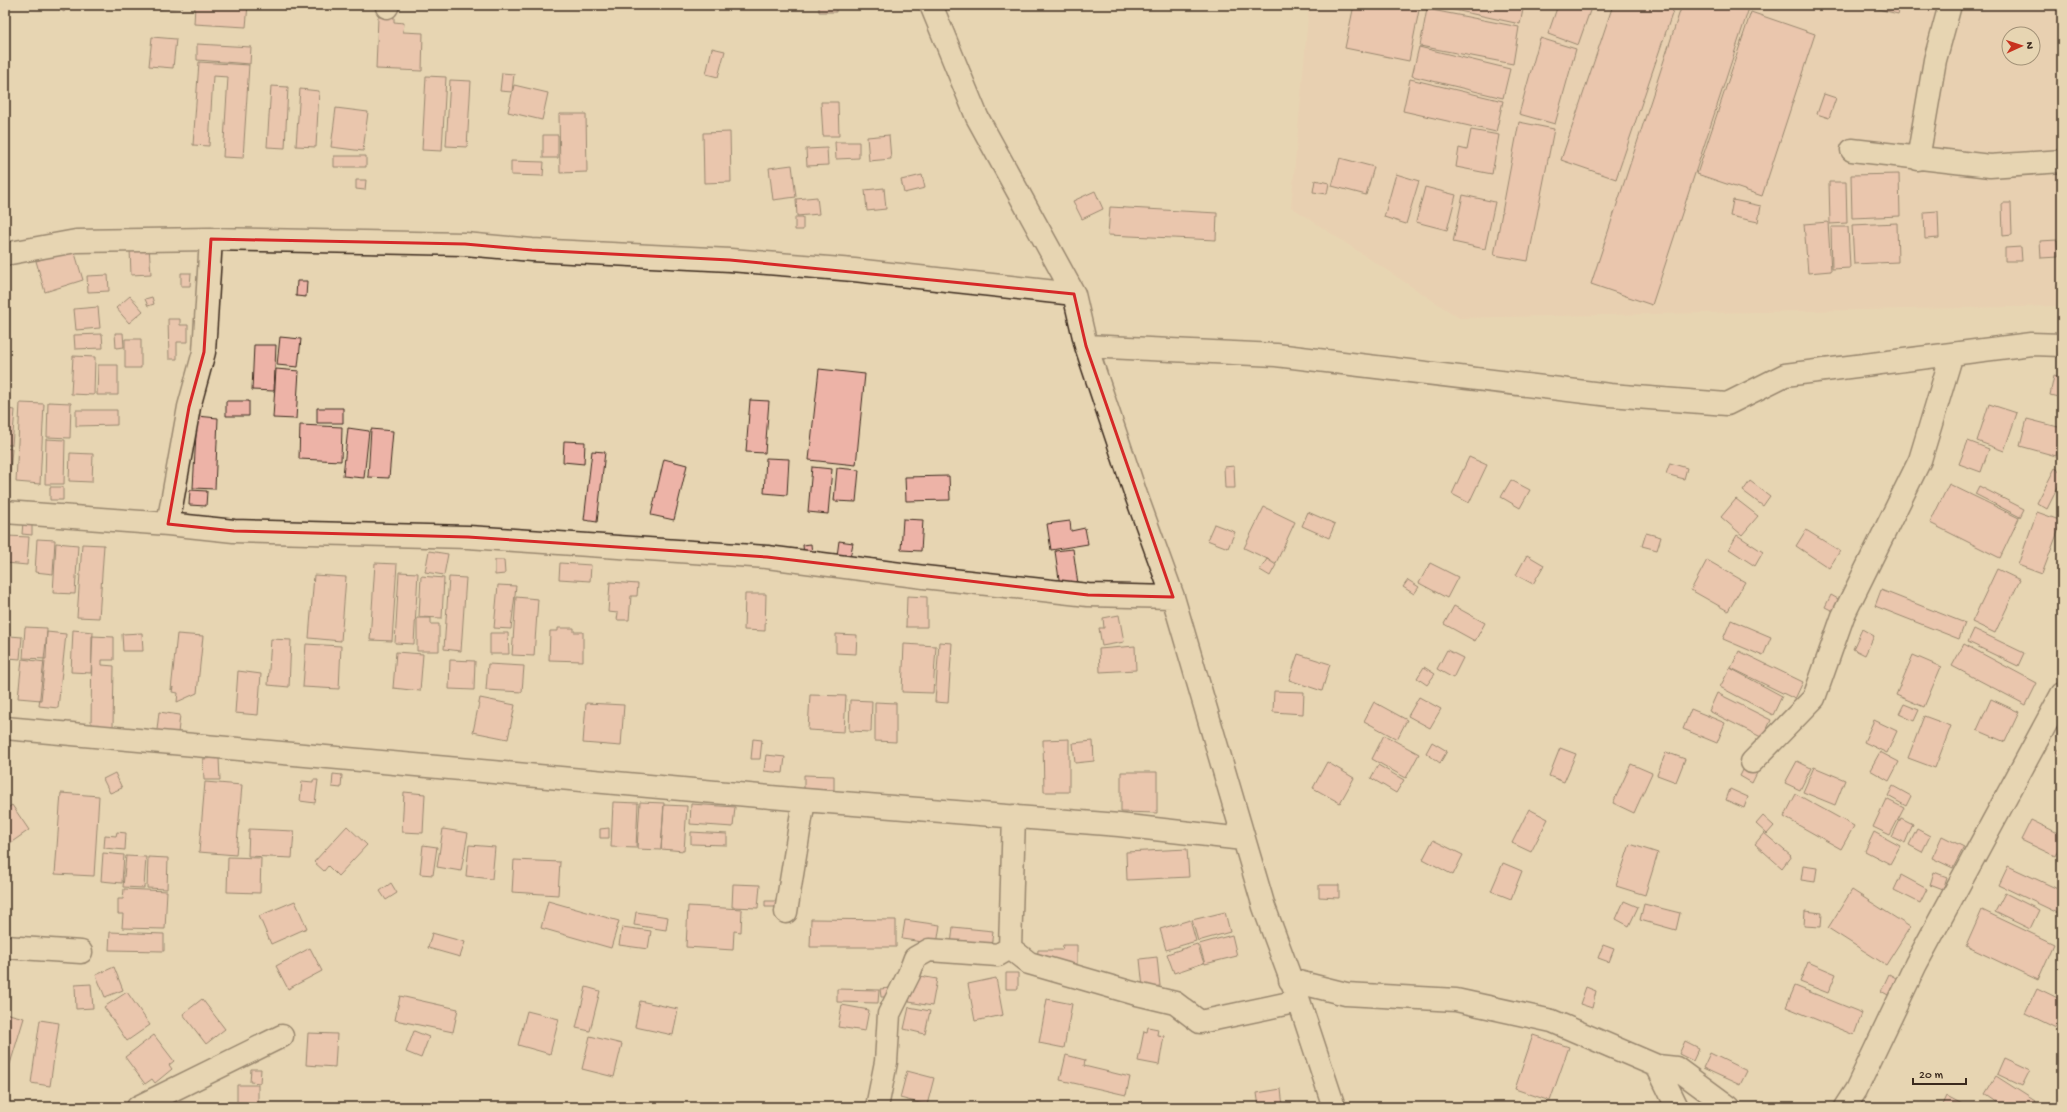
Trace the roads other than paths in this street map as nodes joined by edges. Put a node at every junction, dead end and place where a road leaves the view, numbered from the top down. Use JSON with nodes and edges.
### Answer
{"nodes":[{"id":1,"x":931,"y":5,"type":"edge"},
{"id":2,"x":1950,"y":5,"type":"edge"},
{"id":3,"x":1852,"y":150,"type":"dead end"},
{"id":4,"x":1918,"y":159,"type":"junction"},
{"id":5,"x":2062,"y":162,"type":"edge"},
{"id":6,"x":211,"y":239,"type":"junction"},
{"id":7,"x":5,"y":254,"type":"edge"},
{"id":8,"x":1074,"y":294,"type":"junction"},
{"id":9,"x":2062,"y":344,"type":"edge"},
{"id":10,"x":1086,"y":346,"type":"junction"},
{"id":11,"x":1952,"y":354,"type":"junction"},
{"id":12,"x":5,"y":512,"type":"edge"},
{"id":13,"x":168,"y":524,"type":"junction"},
{"id":14,"x":1173,"y":597,"type":"junction"},
{"id":15,"x":2062,"y":694,"type":"edge"},
{"id":16,"x":5,"y":728,"type":"edge"},
{"id":17,"x":1752,"y":762,"type":"dead end"},
{"id":18,"x":804,"y":800,"type":"junction"},
{"id":19,"x":1014,"y":816,"type":"junction"},
{"id":20,"x":1243,"y":839,"type":"junction"},
{"id":21,"x":786,"y":912,"type":"dead end"},
{"id":22,"x":5,"y":947,"type":"edge"},
{"id":23,"x":1010,"y":948,"type":"junction"},
{"id":24,"x":81,"y":952,"type":"dead end"},
{"id":25,"x":1290,"y":980,"type":"junction"},
{"id":26,"x":1298,"y":1001,"type":"junction"},
{"id":27,"x":282,"y":1036,"type":"dead end"},
{"id":28,"x":1657,"y":1066,"type":"junction"},
{"id":29,"x":138,"y":1107,"type":"edge"},
{"id":30,"x":876,"y":1107,"type":"edge"},
{"id":31,"x":1334,"y":1107,"type":"edge"},
{"id":32,"x":1678,"y":1107,"type":"edge"},
{"id":33,"x":1729,"y":1107,"type":"edge"},
{"id":34,"x":1846,"y":1107,"type":"edge"}],
"edges":[{"from":1,"to":8,"type":"street"},
{"from":2,"to":4,"type":"street"},
{"from":3,"to":4,"type":"street"},
{"from":4,"to":5,"type":"street"},
{"from":6,"to":7,"type":"street"},
{"from":6,"to":8,"type":"street"},
{"from":6,"to":13,"type":"street"},
{"from":8,"to":10,"type":"street"},
{"from":9,"to":11,"type":"street"},
{"from":10,"to":11,"type":"street"},
{"from":10,"to":14,"type":"street"},
{"from":11,"to":17,"type":"street"},
{"from":12,"to":13,"type":"street"},
{"from":13,"to":14,"type":"street"},
{"from":14,"to":20,"type":"street"},
{"from":15,"to":34,"type":"street"},
{"from":16,"to":18,"type":"street"},
{"from":18,"to":19,"type":"street"},
{"from":18,"to":21,"type":"street"},
{"from":19,"to":20,"type":"street"},
{"from":19,"to":23,"type":"street"},
{"from":20,"to":25,"type":"street"},
{"from":22,"to":24,"type":"street"},
{"from":23,"to":26,"type":"street"},
{"from":23,"to":30,"type":"street"},
{"from":25,"to":26,"type":"street"},
{"from":25,"to":28,"type":"street"},
{"from":26,"to":31,"type":"street"},
{"from":27,"to":29,"type":"street"},
{"from":28,"to":32,"type":"street"},
{"from":28,"to":33,"type":"street"}]}
